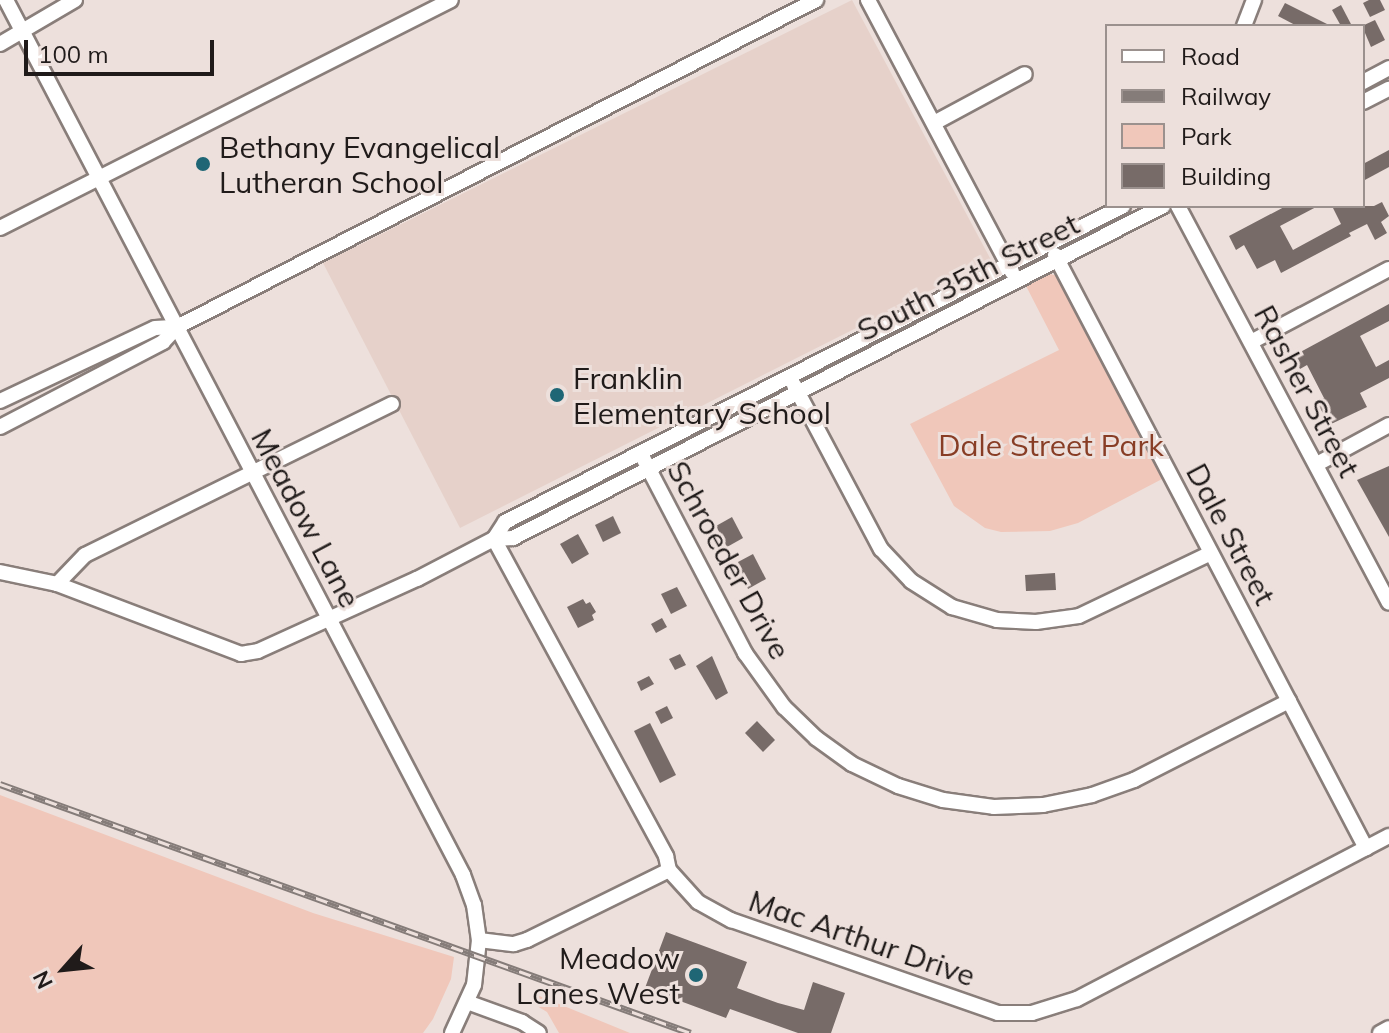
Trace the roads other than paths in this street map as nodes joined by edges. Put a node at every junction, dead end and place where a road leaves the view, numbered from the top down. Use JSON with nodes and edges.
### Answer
{"nodes":[{"id":1,"x":6,"y":0,"type":"edge"},
{"id":2,"x":75,"y":0,"type":"edge"},
{"id":3,"x":451,"y":0,"type":"edge"},
{"id":4,"x":816,"y":0,"type":"edge"},
{"id":5,"x":868,"y":0,"type":"edge"},
{"id":6,"x":1250,"y":1,"type":"edge"},
{"id":7,"x":1244,"y":24,"type":"edge"},
{"id":8,"x":22,"y":31,"type":"junction"},
{"id":9,"x":0,"y":44,"type":"edge"},
{"id":10,"x":1389,"y":68,"type":"edge"},
{"id":11,"x":1025,"y":74,"type":"dead end"},
{"id":12,"x":1365,"y":81,"type":"edge"},
{"id":13,"x":1389,"y":89,"type":"edge"},
{"id":14,"x":1365,"y":101,"type":"edge"},
{"id":15,"x":934,"y":123,"type":"junction"},
{"id":16,"x":100,"y":179,"type":"junction"},
{"id":17,"x":1119,"y":208,"type":"edge"},
{"id":18,"x":1159,"y":208,"type":"edge"},
{"id":19,"x":1179,"y":208,"type":"edge"},
{"id":20,"x":0,"y":228,"type":"edge"},
{"id":21,"x":1050,"y":244,"type":"junction"},
{"id":22,"x":1058,"y":261,"type":"junction"},
{"id":23,"x":1009,"y":265,"type":"junction"},
{"id":24,"x":1389,"y":269,"type":"edge"},
{"id":25,"x":1018,"y":282,"type":"junction"},
{"id":26,"x":177,"y":327,"type":"junction"},
{"id":27,"x":1251,"y":342,"type":"junction"},
{"id":28,"x":790,"y":377,"type":"junction"},
{"id":29,"x":798,"y":393,"type":"junction"},
{"id":30,"x":0,"y":401,"type":"edge"},
{"id":31,"x":392,"y":404,"type":"dead end"},
{"id":32,"x":1389,"y":425,"type":"edge"},
{"id":33,"x":0,"y":427,"type":"edge"},
{"id":34,"x":641,"y":454,"type":"junction"},
{"id":35,"x":1317,"y":464,"type":"junction"},
{"id":36,"x":650,"y":469,"type":"junction"},
{"id":37,"x":253,"y":474,"type":"junction"},
{"id":38,"x":494,"y":539,"type":"junction"},
{"id":39,"x":1211,"y":553,"type":"junction"},
{"id":40,"x":0,"y":572,"type":"edge"},
{"id":41,"x":1384,"y":581,"type":"edge"},
{"id":42,"x":57,"y":584,"type":"junction"},
{"id":43,"x":1389,"y":602,"type":"edge"},
{"id":44,"x":329,"y":619,"type":"junction"},
{"id":45,"x":1289,"y":701,"type":"junction"},
{"id":46,"x":1389,"y":836,"type":"edge"},
{"id":47,"x":1366,"y":848,"type":"junction"},
{"id":48,"x":669,"y":870,"type":"junction"},
{"id":49,"x":479,"y":940,"type":"junction"},
{"id":50,"x":467,"y":1002,"type":"junction"},
{"id":51,"x":1389,"y":1028,"type":"edge"},
{"id":52,"x":452,"y":1033,"type":"edge"},
{"id":53,"x":539,"y":1033,"type":"edge"},
{"id":54,"x":1380,"y":1033,"type":"edge"}],
"edges":[{"from":1,"to":8,"type":"street","name":"Meadow Lane"},
{"from":2,"to":8,"type":"street"},
{"from":3,"to":16,"type":"street"},
{"from":4,"to":26,"type":"street"},
{"from":5,"to":15,"type":"street"},
{"from":6,"to":7,"type":"street"},
{"from":8,"to":9,"type":"street"},
{"from":8,"to":16,"type":"street","name":"Meadow Lane"},
{"from":10,"to":12,"type":"street"},
{"from":11,"to":15,"type":"street"},
{"from":13,"to":14,"type":"street"},
{"from":15,"to":23,"type":"street"},
{"from":16,"to":20,"type":"street"},
{"from":16,"to":26,"type":"street","name":"Meadow Lane"},
{"from":17,"to":21,"type":"street","name":"South 35th Street"},
{"from":18,"to":22,"type":"street","name":"South 35th Street"},
{"from":19,"to":27,"type":"street","name":"Rasher Street"},
{"from":21,"to":22,"type":"street","name":"Dale Street"},
{"from":21,"to":23,"type":"street","name":"South 35th Street"},
{"from":22,"to":25,"type":"street","name":"South 35th Street"},
{"from":22,"to":39,"type":"street","name":"Dale Street"},
{"from":23,"to":25,"type":"street"},
{"from":23,"to":28,"type":"street","name":"South 35th Street"},
{"from":24,"to":27,"type":"street"},
{"from":25,"to":29,"type":"street","name":"South 35th Street"},
{"from":26,"to":30,"type":"street"},
{"from":26,"to":33,"type":"street"},
{"from":26,"to":37,"type":"street","name":"Meadow Lane"},
{"from":27,"to":35,"type":"street","name":"Rasher Street"},
{"from":28,"to":29,"type":"street"},
{"from":28,"to":34,"type":"street","name":"South 35th Street"},
{"from":29,"to":36,"type":"street","name":"South 35th Street"},
{"from":29,"to":39,"type":"street"},
{"from":31,"to":37,"type":"street"},
{"from":32,"to":35,"type":"street"},
{"from":34,"to":36,"type":"street","name":"Schroeder Drive"},
{"from":34,"to":38,"type":"street","name":"South 35th Street"},
{"from":35,"to":41,"type":"street","name":"Rasher Street"},
{"from":36,"to":38,"type":"street","name":"South 35th Street"},
{"from":36,"to":45,"type":"street","name":"Schroeder Drive"},
{"from":37,"to":42,"type":"street"},
{"from":37,"to":44,"type":"street","name":"Meadow Lane"},
{"from":38,"to":44,"type":"street","name":"South 35th Street"},
{"from":38,"to":48,"type":"street","name":"Mac Arthur Drive"},
{"from":39,"to":45,"type":"street","name":"Dale Street"},
{"from":40,"to":42,"type":"street"},
{"from":41,"to":43,"type":"street","name":"Rasher Street"},
{"from":42,"to":44,"type":"street","name":"South 35th Street"},
{"from":44,"to":49,"type":"street","name":"Meadow Lane"},
{"from":45,"to":47,"type":"street","name":"Dale Street"},
{"from":46,"to":47,"type":"street","name":"Mac Arthur Drive"},
{"from":47,"to":48,"type":"street","name":"Mac Arthur Drive"},
{"from":48,"to":49,"type":"street"},
{"from":49,"to":50,"type":"street","name":"Meadow Lane"},
{"from":50,"to":52,"type":"street","name":"Meadow Lane"},
{"from":50,"to":53,"type":"street"},
{"from":51,"to":54,"type":"street"}]}
